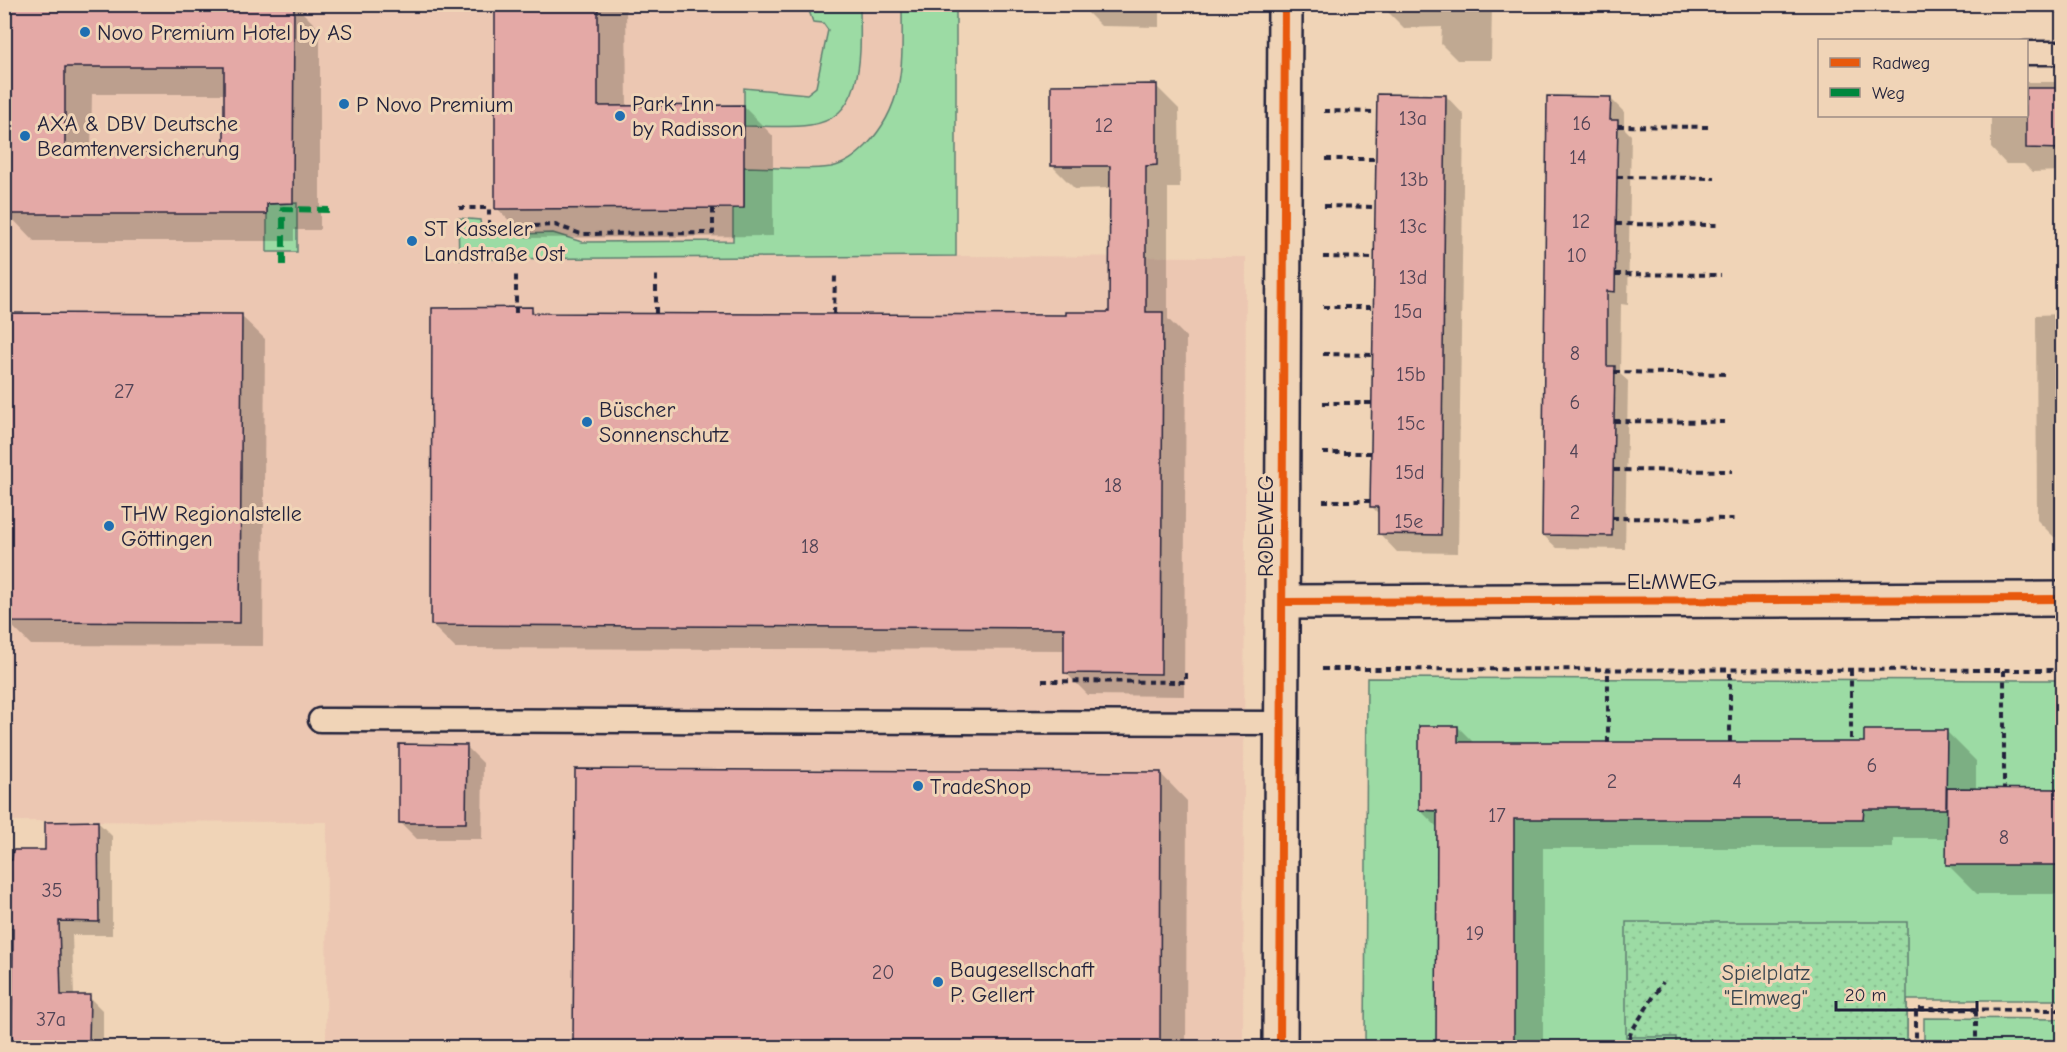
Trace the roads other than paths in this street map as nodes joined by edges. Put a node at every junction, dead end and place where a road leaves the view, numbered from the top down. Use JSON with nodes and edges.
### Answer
{"nodes":[{"id":1,"x":1285,"y":4,"type":"edge"},
{"id":2,"x":2028,"y":53,"type":"edge"},
{"id":3,"x":2062,"y":53,"type":"edge"},
{"id":4,"x":2062,"y":599,"type":"edge"},
{"id":5,"x":1283,"y":602,"type":"junction"},
{"id":6,"x":320,"y":720,"type":"dead end"},
{"id":7,"x":1282,"y":723,"type":"junction"},
{"id":8,"x":1280,"y":1047,"type":"edge"}],
"edges":[{"from":1,"to":5,"type":"street","name":"RODEWEG"},
{"from":2,"to":3,"type":"lane"},
{"from":4,"to":5,"type":"street","name":"ELMWEG"},
{"from":5,"to":7,"type":"street","name":"RODEWEG"},
{"from":6,"to":7,"type":"lane"},
{"from":7,"to":8,"type":"street","name":"RODEWEG"}]}
